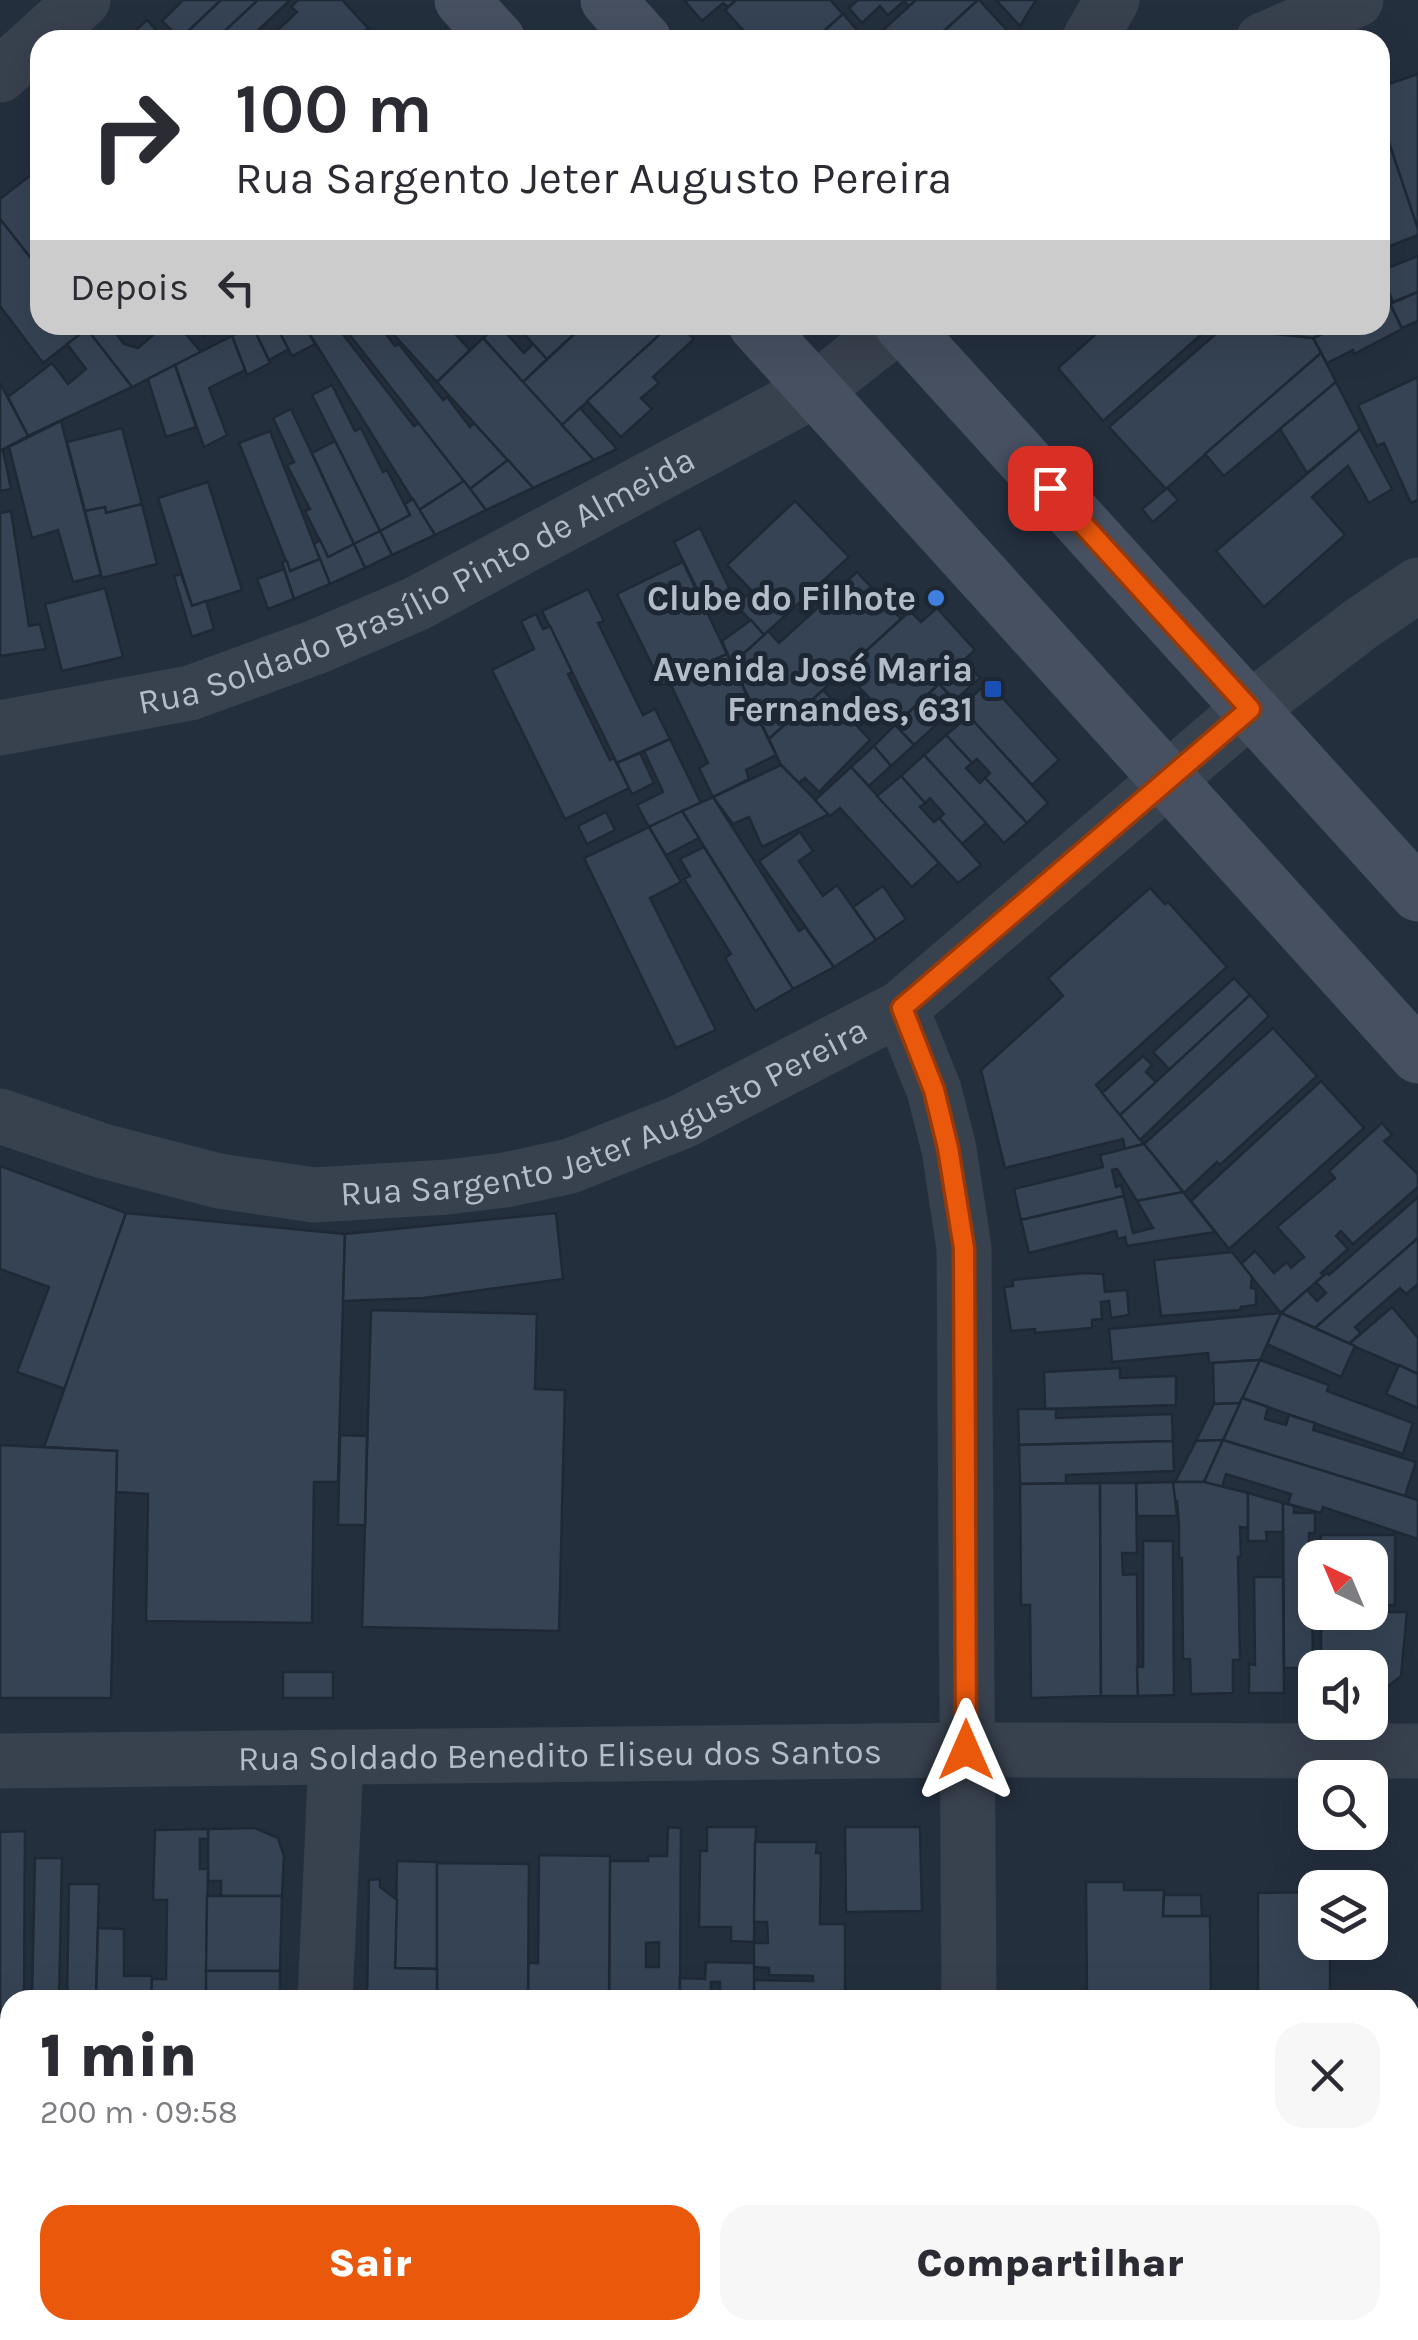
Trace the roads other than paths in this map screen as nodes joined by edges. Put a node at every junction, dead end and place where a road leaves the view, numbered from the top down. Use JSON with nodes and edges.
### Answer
{"nodes":[{"id":1,"x":83,"y":0,"type":"edge"},
{"id":2,"x":462,"y":0,"type":"edge"},
{"id":3,"x":608,"y":0,"type":"edge"},
{"id":4,"x":1112,"y":0,"type":"edge"},
{"id":5,"x":1356,"y":0,"type":"edge"},
{"id":6,"x":49,"y":30,"type":"edge"},
{"id":7,"x":489,"y":30,"type":"edge"},
{"id":8,"x":635,"y":30,"type":"edge"},
{"id":9,"x":1095,"y":30,"type":"edge"},
{"id":10,"x":1286,"y":30,"type":"edge"},
{"id":11,"x":30,"y":47,"type":"edge"},
{"id":12,"x":0,"y":74,"type":"edge"},
{"id":13,"x":765,"y":335,"type":"edge"},
{"id":14,"x":887,"y":335,"type":"edge"},
{"id":15,"x":909,"y":335,"type":"edge"},
{"id":16,"x":816,"y":390,"type":"junction"},
{"id":17,"x":1418,"y":585,"type":"edge"},
{"id":18,"x":1250,"y":709,"type":"junction"},
{"id":19,"x":0,"y":728,"type":"edge"},
{"id":20,"x":1167,"y":779,"type":"junction"},
{"id":21,"x":1418,"y":894,"type":"edge"},
{"id":22,"x":902,"y":1008,"type":"junction"},
{"id":23,"x":1418,"y":1056,"type":"edge"},
{"id":24,"x":0,"y":1116,"type":"edge"},
{"id":25,"x":966,"y":1750,"type":"junction"},
{"id":26,"x":1418,"y":1751,"type":"edge"},
{"id":27,"x":336,"y":1759,"type":"junction"},
{"id":28,"x":0,"y":1760,"type":"edge"},
{"id":29,"x":325,"y":1990,"type":"edge"},
{"id":30,"x":969,"y":1990,"type":"edge"}],
"edges":[{"from":1,"to":6,"type":"street"},
{"from":2,"to":7,"type":"main road"},
{"from":3,"to":8,"type":"main road"},
{"from":4,"to":9,"type":"street"},
{"from":5,"to":10,"type":"street"},
{"from":11,"to":12,"type":"street"},
{"from":13,"to":16,"type":"main road"},
{"from":14,"to":16,"type":"street","name":"Rua Soldado Brasílio Pinto de Almeida"},
{"from":15,"to":18,"type":"main road"},
{"from":16,"to":19,"type":"street","name":"Rua Soldado Brasílio Pinto de Almeida"},
{"from":16,"to":20,"type":"main road"},
{"from":17,"to":18,"type":"street","name":"Rua Sargento Jeter Augusto Pereira"},
{"from":18,"to":20,"type":"street","name":"Rua Sargento Jeter Augusto Pereira"},
{"from":18,"to":21,"type":"main road"},
{"from":20,"to":22,"type":"street","name":"Rua Sargento Jeter Augusto Pereira"},
{"from":20,"to":23,"type":"main road"},
{"from":22,"to":24,"type":"street","name":"Rua Sargento Jeter Augusto Pereira"},
{"from":22,"to":25,"type":"street"},
{"from":25,"to":26,"type":"street","name":"Rua Soldado Benedito Eliseu dos Santos"},
{"from":25,"to":27,"type":"street","name":"Rua Soldado Benedito Eliseu dos Santos"},
{"from":25,"to":30,"type":"street"},
{"from":27,"to":28,"type":"street","name":"Rua Soldado Benedito Eliseu dos Santos"},
{"from":27,"to":29,"type":"street"}]}
